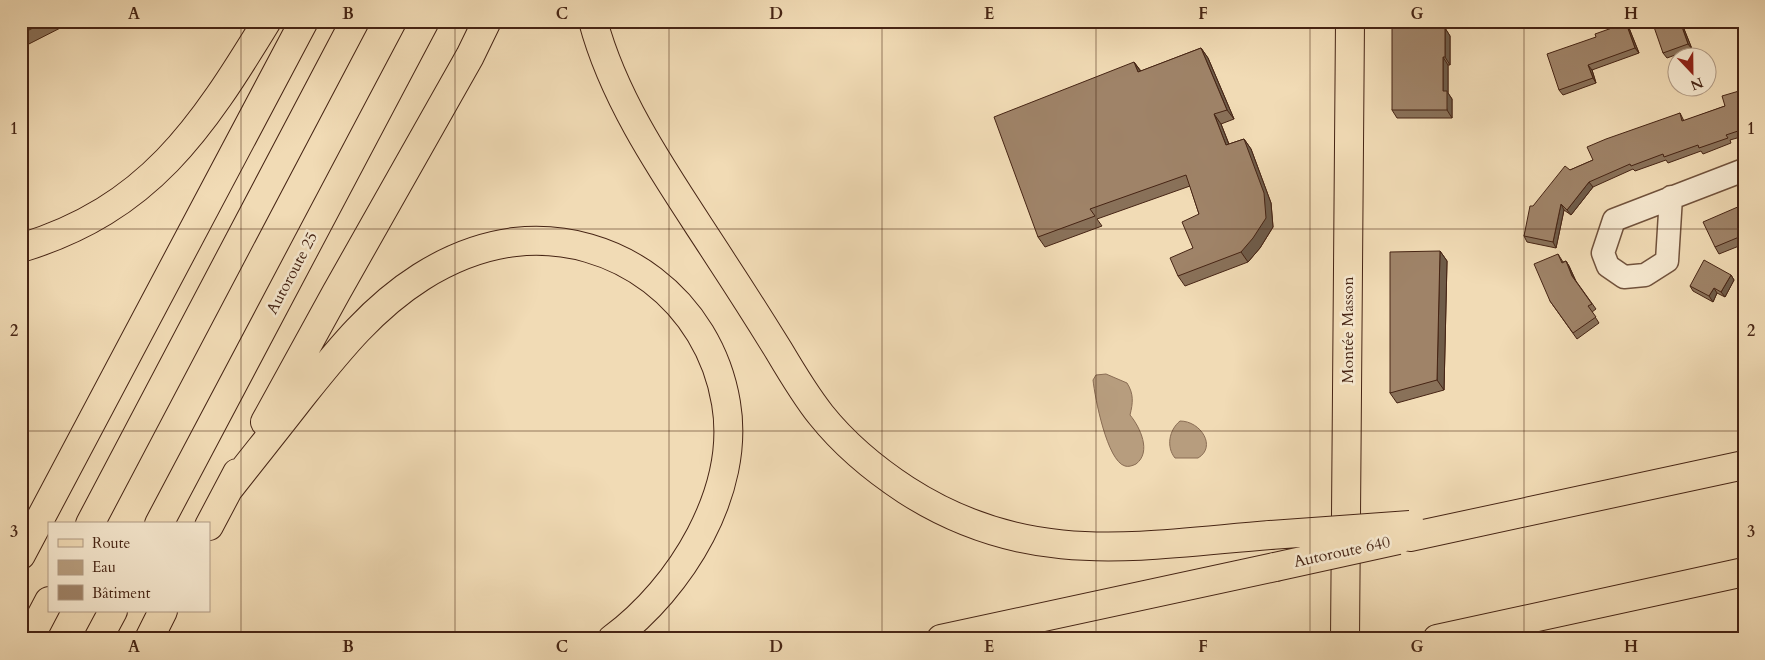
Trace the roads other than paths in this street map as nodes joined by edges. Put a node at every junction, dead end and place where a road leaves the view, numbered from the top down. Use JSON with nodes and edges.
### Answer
{"nodes":[{"id":1,"x":267,"y":21,"type":"edge"},
{"id":2,"x":304,"y":21,"type":"edge"},
{"id":3,"x":355,"y":21,"type":"edge"},
{"id":4,"x":425,"y":21,"type":"edge"},
{"id":5,"x":470,"y":21,"type":"edge"},
{"id":6,"x":487,"y":21,"type":"edge"},
{"id":7,"x":593,"y":21,"type":"edge"},
{"id":8,"x":1350,"y":21,"type":"edge"},
{"id":9,"x":1744,"y":170,"type":"edge"},
{"id":10,"x":1671,"y":197,"type":"dead end"},
{"id":11,"x":21,"y":248,"type":"edge"},
{"id":12,"x":336,"y":293,"type":"junction"},
{"id":13,"x":1744,"y":465,"type":"edge"},
{"id":14,"x":228,"y":490,"type":"junction"},
{"id":15,"x":91,"y":522,"type":"edge"},
{"id":16,"x":160,"y":522,"type":"edge"},
{"id":17,"x":210,"y":524,"type":"edge"},
{"id":18,"x":1410,"y":531,"type":"junction"},
{"id":19,"x":21,"y":555,"type":"edge"},
{"id":20,"x":1744,"y":572,"type":"edge"},
{"id":21,"x":48,"y":603,"type":"edge"},
{"id":22,"x":112,"y":612,"type":"edge"},
{"id":23,"x":162,"y":612,"type":"edge"},
{"id":24,"x":29,"y":639,"type":"edge"},
{"id":25,"x":98,"y":639,"type":"edge"},
{"id":26,"x":148,"y":639,"type":"edge"},
{"id":27,"x":612,"y":639,"type":"edge"},
{"id":28,"x":941,"y":639,"type":"edge"},
{"id":29,"x":1345,"y":639,"type":"edge"},
{"id":30,"x":1437,"y":639,"type":"edge"}],
"edges":[{"from":1,"to":11,"type":"main road"},
{"from":2,"to":19,"type":"main road"},
{"from":3,"to":15,"type":"main road"},
{"from":4,"to":16,"type":"main road","name":"Autoroute 25"},
{"from":5,"to":12,"type":"main road"},
{"from":6,"to":12,"type":"main road"},
{"from":7,"to":18,"type":"main road","bridge":true},
{"from":8,"to":29,"type":"main road","name":"Montée Masson"},
{"from":9,"to":10,"type":"street"},
{"from":12,"to":14,"type":"main road"},
{"from":13,"to":18,"type":"main road"},
{"from":14,"to":17,"type":"main road"},
{"from":14,"to":27,"type":"main road"},
{"from":18,"to":28,"type":"main road","name":"Autoroute 640","bridge":true},
{"from":20,"to":30,"type":"main road"},
{"from":21,"to":24,"type":"main road"},
{"from":22,"to":25,"type":"main road"},
{"from":23,"to":26,"type":"main road"}]}
